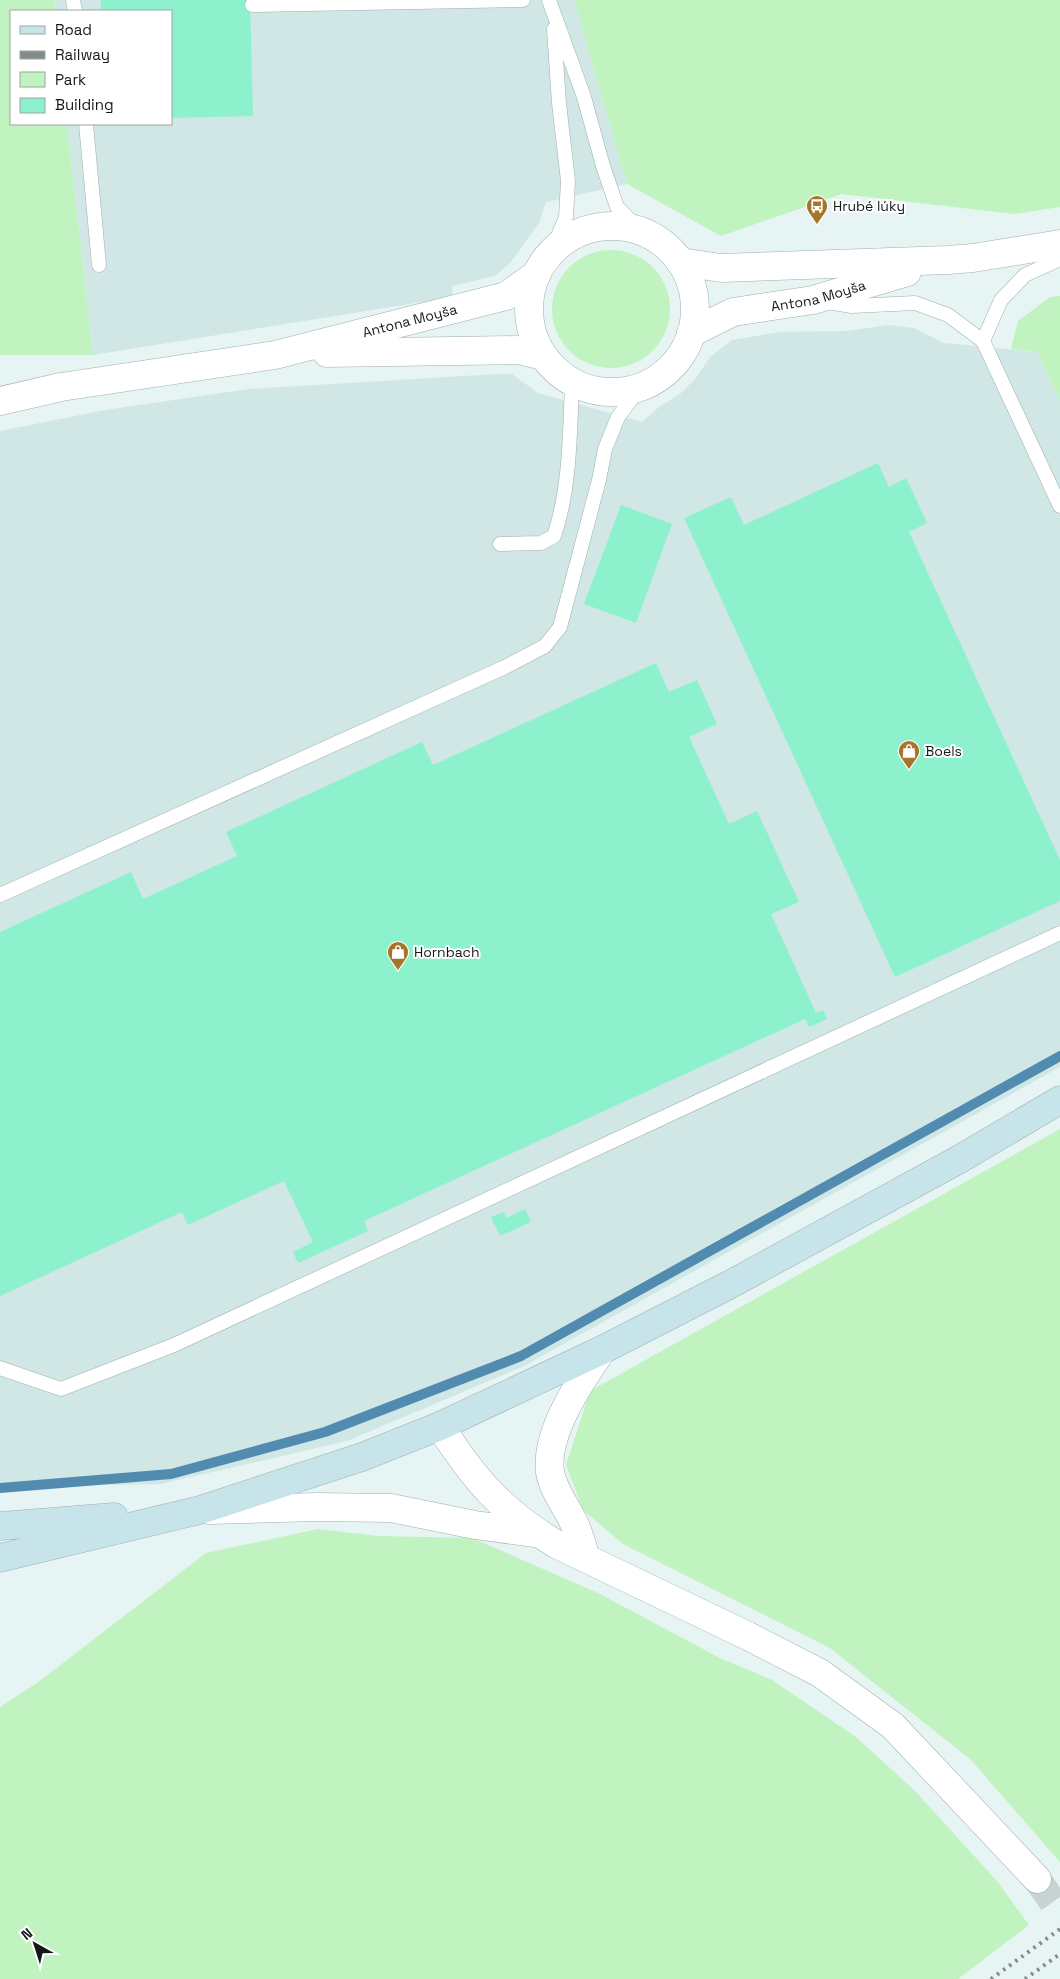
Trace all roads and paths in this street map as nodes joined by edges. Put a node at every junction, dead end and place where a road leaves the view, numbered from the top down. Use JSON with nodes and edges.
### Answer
{"nodes":[{"id":1,"x":523,"y":0,"type":"edge"},
{"id":2,"x":252,"y":5,"type":"dead end"},
{"id":3,"x":551,"y":7,"type":"edge"},
{"id":4,"x":86,"y":125,"type":"edge"},
{"id":5,"x":642,"y":232,"type":"junction"},
{"id":6,"x":1060,"y":244,"type":"edge"},
{"id":7,"x":1060,"y":259,"type":"edge"},
{"id":8,"x":948,"y":260,"type":"junction"},
{"id":9,"x":680,"y":262,"type":"junction"},
{"id":10,"x":544,"y":263,"type":"junction"},
{"id":11,"x":99,"y":266,"type":"dead end"},
{"id":12,"x":813,"y":300,"type":"junction"},
{"id":13,"x":691,"y":333,"type":"junction"},
{"id":14,"x":983,"y":341,"type":"junction"},
{"id":15,"x":275,"y":355,"type":"junction"},
{"id":16,"x":544,"y":356,"type":"junction"},
{"id":17,"x":572,"y":383,"type":"junction"},
{"id":18,"x":641,"y":386,"type":"junction"},
{"id":19,"x":61,"y":387,"type":"junction"},
{"id":20,"x":0,"y":390,"type":"edge"},
{"id":21,"x":0,"y":401,"type":"edge"},
{"id":22,"x":1060,"y":506,"type":"edge"},
{"id":23,"x":500,"y":544,"type":"dead end"},
{"id":24,"x":0,"y":896,"type":"edge"},
{"id":25,"x":1060,"y":933,"type":"edge"},
{"id":26,"x":1060,"y":1100,"type":"edge"},
{"id":27,"x":602,"y":1350,"type":"junction"},
{"id":28,"x":0,"y":1368,"type":"edge"},
{"id":29,"x":440,"y":1426,"type":"junction"},
{"id":30,"x":200,"y":1510,"type":"junction"},
{"id":31,"x":0,"y":1526,"type":"edge"},
{"id":32,"x":538,"y":1533,"type":"junction"},
{"id":33,"x":0,"y":1558,"type":"edge"},
{"id":34,"x":586,"y":1558,"type":"junction"},
{"id":35,"x":1037,"y":1879,"type":"tunnel mouth"}],
"edges":[{"from":1,"to":2,"type":"lane"},
{"from":3,"to":5,"type":"lane"},
{"from":3,"to":10,"type":"lane"},
{"from":4,"to":11,"type":"lane"},
{"from":5,"to":9,"type":"street"},
{"from":5,"to":10,"type":"street"},
{"from":6,"to":8,"type":"street","name":"Antona Moyša"},
{"from":7,"to":14,"type":"lane"},
{"from":8,"to":9,"type":"street","name":"Antona Moyša"},
{"from":8,"to":12,"type":"street","name":"Antona Moyša"},
{"from":9,"to":13,"type":"street"},
{"from":10,"to":15,"type":"street","name":"Antona Moyša"},
{"from":10,"to":16,"type":"street"},
{"from":12,"to":13,"type":"street","name":"Antona Moyša"},
{"from":12,"to":14,"type":"lane"},
{"from":13,"to":18,"type":"street"},
{"from":14,"to":22,"type":"lane"},
{"from":15,"to":16,"type":"street","name":"Antona Moyša"},
{"from":15,"to":19,"type":"street","name":"Antona Moyša"},
{"from":16,"to":17,"type":"street"},
{"from":17,"to":18,"type":"street"},
{"from":17,"to":23,"type":"lane"},
{"from":18,"to":24,"type":"lane"},
{"from":19,"to":20,"type":"street","name":"Antona Moyša"},
{"from":19,"to":21,"type":"street","name":"Antona Moyša"},
{"from":25,"to":28,"type":"lane"},
{"from":26,"to":27,"type":"main road"},
{"from":27,"to":29,"type":"main road"},
{"from":27,"to":34,"type":"street"},
{"from":29,"to":30,"type":"main road"},
{"from":29,"to":32,"type":"street"},
{"from":30,"to":31,"type":"main road"},
{"from":30,"to":32,"type":"street"},
{"from":30,"to":33,"type":"main road"},
{"from":32,"to":34,"type":"street"},
{"from":34,"to":35,"type":"street"}]}
